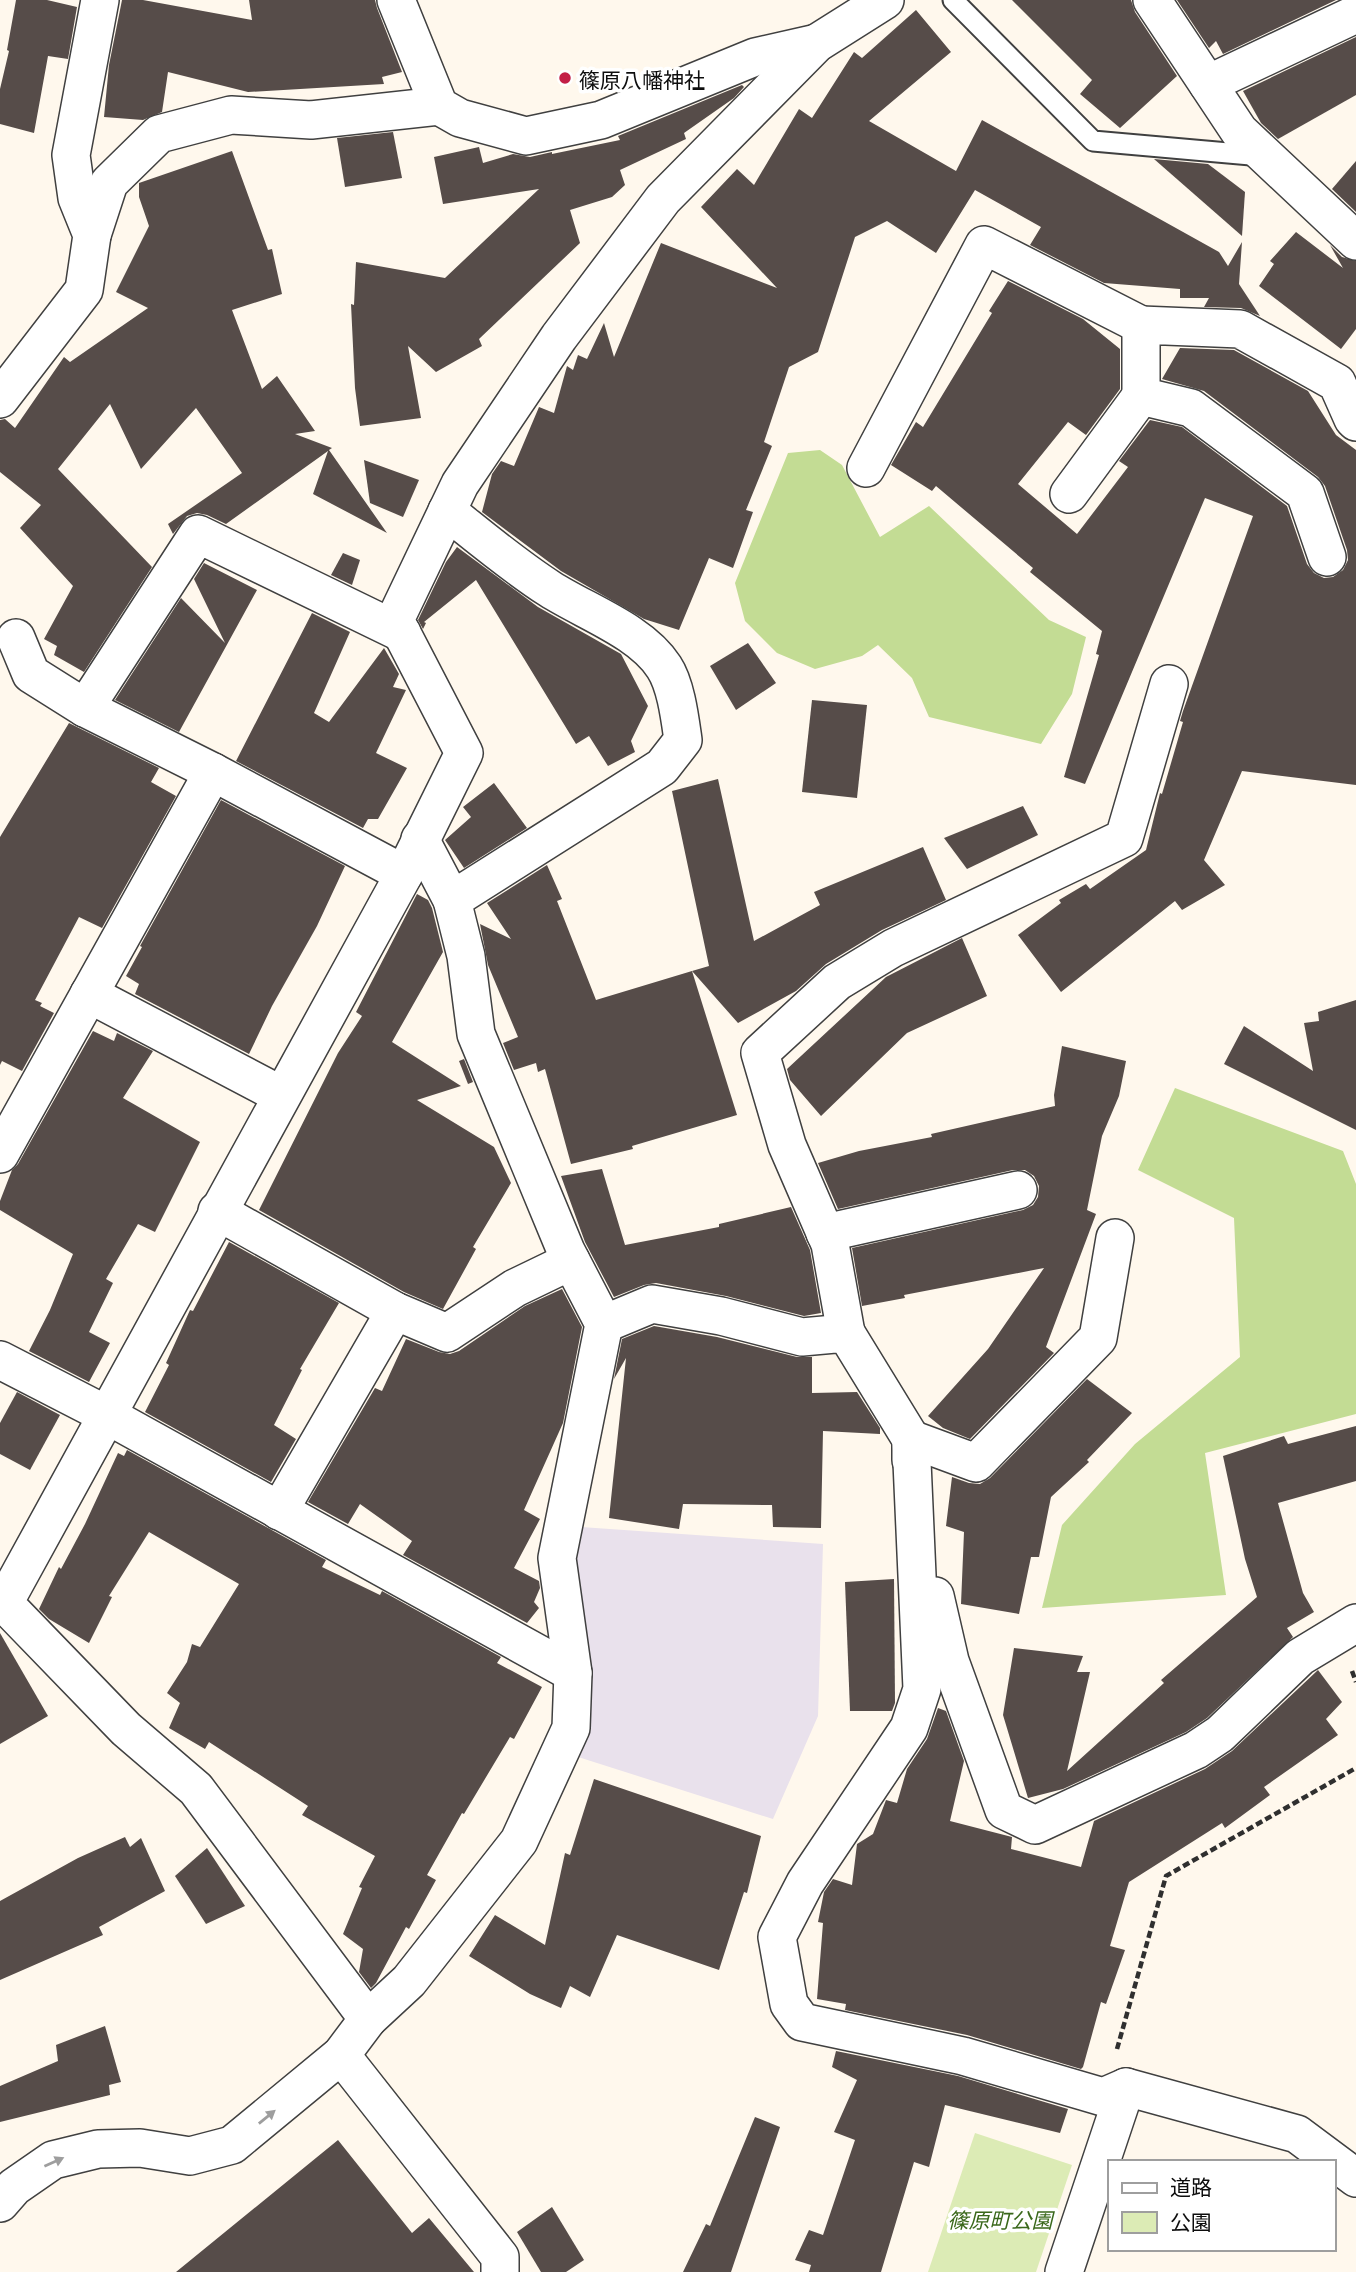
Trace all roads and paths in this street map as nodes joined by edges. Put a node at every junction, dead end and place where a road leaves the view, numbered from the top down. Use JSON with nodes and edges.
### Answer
{"nodes":[{"id":1,"x":100,"y":0,"type":"edge"},
{"id":2,"x":396,"y":0,"type":"edge"},
{"id":3,"x":886,"y":0,"type":"edge"},
{"id":4,"x":953,"y":0,"type":"edge"},
{"id":5,"x":1152,"y":0,"type":"edge"},
{"id":6,"x":1356,"y":14,"type":"edge"},
{"id":7,"x":817,"y":43,"type":"junction"},
{"id":8,"x":1208,"y":83,"type":"junction"},
{"id":9,"x":439,"y":106,"type":"junction"},
{"id":10,"x":1266,"y":156,"type":"junction"},
{"id":11,"x":92,"y":235,"type":"junction"},
{"id":12,"x":1356,"y":240,"type":"edge"},
{"id":13,"x":1141,"y":325,"type":"junction"},
{"id":14,"x":1347,"y":372,"type":"edge"},
{"id":15,"x":1141,"y":396,"type":"junction"},
{"id":16,"x":0,"y":399,"type":"edge"},
{"id":17,"x":1356,"y":422,"type":"edge"},
{"id":18,"x":866,"y":468,"type":"dead end"},
{"id":19,"x":1069,"y":494,"type":"dead end"},
{"id":20,"x":447,"y":511,"type":"junction"},
{"id":21,"x":1327,"y":557,"type":"dead end"},
{"id":22,"x":402,"y":633,"type":"junction"},
{"id":23,"x":16,"y":638,"type":"dead end"},
{"id":24,"x":1169,"y":684,"type":"dead end"},
{"id":25,"x":85,"y":708,"type":"junction"},
{"id":26,"x":213,"y":772,"type":"junction"},
{"id":27,"x":420,"y":839,"type":"junction"},
{"id":28,"x":404,"y":874,"type":"junction"},
{"id":29,"x":452,"y":900,"type":"junction"},
{"id":30,"x":89,"y":994,"type":"junction"},
{"id":31,"x":281,"y":1095,"type":"junction"},
{"id":32,"x":0,"y":1154,"type":"edge"},
{"id":33,"x":1018,"y":1190,"type":"dead end"},
{"id":34,"x":217,"y":1211,"type":"junction"},
{"id":35,"x":825,"y":1233,"type":"junction"},
{"id":36,"x":1115,"y":1238,"type":"dead end"},
{"id":37,"x":570,"y":1261,"type":"junction"},
{"id":38,"x":395,"y":1311,"type":"junction"},
{"id":39,"x":604,"y":1324,"type":"junction"},
{"id":40,"x":846,"y":1333,"type":"junction"},
{"id":41,"x":0,"y":1360,"type":"edge"},
{"id":42,"x":106,"y":1414,"type":"junction"},
{"id":43,"x":911,"y":1439,"type":"junction"},
{"id":44,"x":913,"y":1501,"type":"junction"},
{"id":45,"x":279,"y":1511,"type":"junction"},
{"id":46,"x":2,"y":1606,"type":"edge"},
{"id":47,"x":1356,"y":1623,"type":"edge"},
{"id":48,"x":573,"y":1673,"type":"junction"},
{"id":49,"x":1356,"y":1768,"type":"edge"},
{"id":50,"x":368,"y":2019,"type":"junction"},
{"id":51,"x":341,"y":2055,"type":"junction"},
{"id":52,"x":1114,"y":2092,"type":"junction"},
{"id":53,"x":1332,"y":2160,"type":"edge"},
{"id":54,"x":1335,"y":2162,"type":"edge"},
{"id":55,"x":1356,"y":2178,"type":"edge"},
{"id":56,"x":0,"y":2203,"type":"edge"},
{"id":57,"x":500,"y":2272,"type":"edge"},
{"id":58,"x":1064,"y":2272,"type":"edge"}],
"edges":[{"from":1,"to":11,"type":"street"},
{"from":2,"to":9,"type":"street"},
{"from":3,"to":7,"type":"street"},
{"from":4,"to":10,"type":"lane"},
{"from":5,"to":8,"type":"street"},
{"from":6,"to":8,"type":"street"},
{"from":7,"to":9,"type":"street"},
{"from":7,"to":20,"type":"street"},
{"from":8,"to":10,"type":"street"},
{"from":9,"to":11,"type":"street"},
{"from":10,"to":12,"type":"street"},
{"from":11,"to":16,"type":"street"},
{"from":13,"to":14,"type":"street"},
{"from":13,"to":15,"type":"street"},
{"from":13,"to":18,"type":"street"},
{"from":14,"to":17,"type":"street"},
{"from":15,"to":19,"type":"street"},
{"from":15,"to":21,"type":"street"},
{"from":20,"to":22,"type":"street"},
{"from":20,"to":29,"type":"street"},
{"from":22,"to":25,"type":"street"},
{"from":22,"to":27,"type":"street"},
{"from":23,"to":25,"type":"street"},
{"from":24,"to":35,"type":"street"},
{"from":25,"to":26,"type":"street"},
{"from":26,"to":28,"type":"street"},
{"from":26,"to":30,"type":"street"},
{"from":27,"to":28,"type":"street"},
{"from":27,"to":29,"type":"street"},
{"from":28,"to":31,"type":"street"},
{"from":29,"to":37,"type":"street"},
{"from":30,"to":31,"type":"street"},
{"from":30,"to":32,"type":"street"},
{"from":31,"to":34,"type":"street"},
{"from":33,"to":35,"type":"street"},
{"from":34,"to":38,"type":"street"},
{"from":34,"to":42,"type":"street"},
{"from":35,"to":40,"type":"street"},
{"from":36,"to":43,"type":"street"},
{"from":37,"to":38,"type":"street"},
{"from":37,"to":39,"type":"street"},
{"from":38,"to":45,"type":"street"},
{"from":39,"to":40,"type":"street"},
{"from":39,"to":48,"type":"street"},
{"from":40,"to":43,"type":"street"},
{"from":41,"to":42,"type":"street"},
{"from":42,"to":45,"type":"street"},
{"from":42,"to":46,"type":"street"},
{"from":43,"to":44,"type":"street"},
{"from":44,"to":47,"type":"street"},
{"from":44,"to":52,"type":"street"},
{"from":45,"to":48,"type":"street"},
{"from":46,"to":50,"type":"street"},
{"from":48,"to":50,"type":"street"},
{"from":49,"to":52,"type":"path"},
{"from":50,"to":51,"type":"street"},
{"from":56,"to":51,"type":"street","one_way":true},
{"from":51,"to":57,"type":"street"},
{"from":52,"to":53,"type":"street"},
{"from":52,"to":58,"type":"street"},
{"from":54,"to":55,"type":"street"}]}
